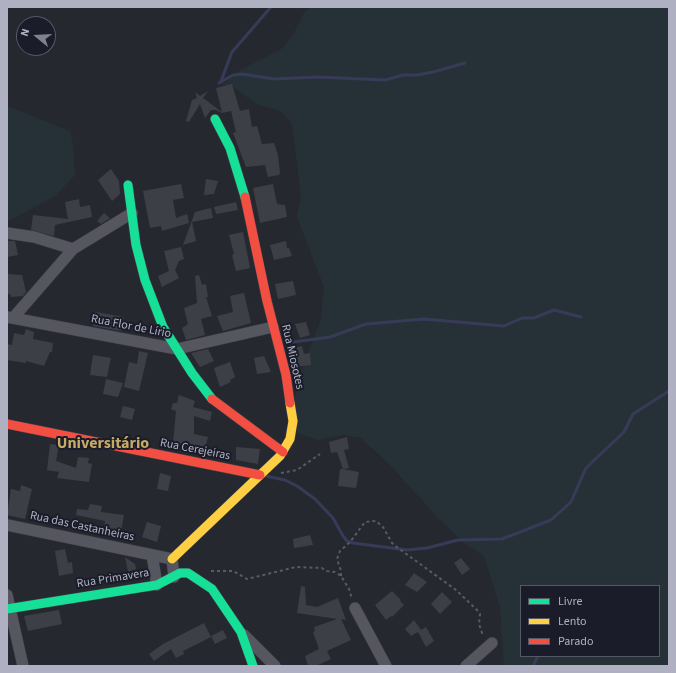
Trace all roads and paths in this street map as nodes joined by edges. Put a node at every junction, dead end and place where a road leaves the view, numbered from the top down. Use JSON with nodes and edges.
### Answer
{"nodes":[{"id":1,"x":215,"y":119,"type":"dead end"},
{"id":2,"x":128,"y":185,"type":"dead end"},
{"id":3,"x":132,"y":213,"type":"junction"},
{"id":4,"x":7,"y":233,"type":"edge"},
{"id":5,"x":73,"y":249,"type":"junction"},
{"id":6,"x":10,"y":317,"type":"edge"},
{"id":7,"x":273,"y":326,"type":"junction"},
{"id":8,"x":177,"y":349,"type":"junction"},
{"id":9,"x":7,"y":424,"type":"edge"},
{"id":10,"x":283,"y":452,"type":"junction"},
{"id":11,"x":320,"y":454,"type":"dead end"},
{"id":12,"x":262,"y":473,"type":"junction"},
{"id":13,"x":7,"y":525,"type":"edge"},
{"id":14,"x":152,"y":555,"type":"junction"},
{"id":15,"x":172,"y":560,"type":"junction"},
{"id":16,"x":206,"y":572,"type":"dead end"},
{"id":17,"x":341,"y":576,"type":"junction"},
{"id":18,"x":174,"y":578,"type":"junction"},
{"id":19,"x":157,"y":585,"type":"junction"},
{"id":20,"x":7,"y":595,"type":"edge"},
{"id":21,"x":8,"y":608,"type":"edge"},
{"id":22,"x":355,"y":608,"type":"joint"},
{"id":23,"x":241,"y":632,"type":"junction"},
{"id":24,"x":490,"y":644,"type":"joint"},
{"id":25,"x":23,"y":666,"type":"edge"},
{"id":26,"x":253,"y":666,"type":"edge"},
{"id":27,"x":275,"y":666,"type":"edge"},
{"id":28,"x":386,"y":666,"type":"edge"},
{"id":29,"x":466,"y":666,"type":"edge"}],
"edges":[{"from":1,"to":7,"type":"street","name":"Rua Miosotes"},
{"from":2,"to":3,"type":"street"},
{"from":3,"to":5,"type":"street"},
{"from":3,"to":8,"type":"street"},
{"from":4,"to":5,"type":"street"},
{"from":5,"to":6,"type":"street"},
{"from":6,"to":8,"type":"street","name":"Rua Flor de Lírio"},
{"from":7,"to":8,"type":"street","name":"Rua Flor de Lírio"},
{"from":7,"to":10,"type":"street","name":"Rua Miosotes"},
{"from":8,"to":10,"type":"street"},
{"from":9,"to":12,"type":"street","name":"Rua Cerejeiras"},
{"from":10,"to":12,"type":"street","name":"Rua Miosotes"},
{"from":11,"to":12,"type":"path"},
{"from":12,"to":15,"type":"street","name":"Rua Miosotes"},
{"from":13,"to":14,"type":"street","name":"Rua das Castanheiras"},
{"from":14,"to":15,"type":"street","name":"Rua das Castanheiras"},
{"from":14,"to":19,"type":"street"},
{"from":15,"to":18,"type":"street"},
{"from":16,"to":17,"type":"path"},
{"from":17,"to":22,"type":"path"},
{"from":17,"to":24,"type":"path"},
{"from":18,"to":19,"type":"street","name":"Rua Primavera"},
{"from":18,"to":23,"type":"street","name":"Rua Primavera"},
{"from":19,"to":21,"type":"street","name":"Rua Primavera"},
{"from":20,"to":21,"type":"street"},
{"from":21,"to":25,"type":"street"},
{"from":22,"to":28,"type":"street"},
{"from":23,"to":26,"type":"street","name":"Rua Primavera"},
{"from":23,"to":27,"type":"street","name":"Rua Primavera"},
{"from":24,"to":29,"type":"street"}]}
